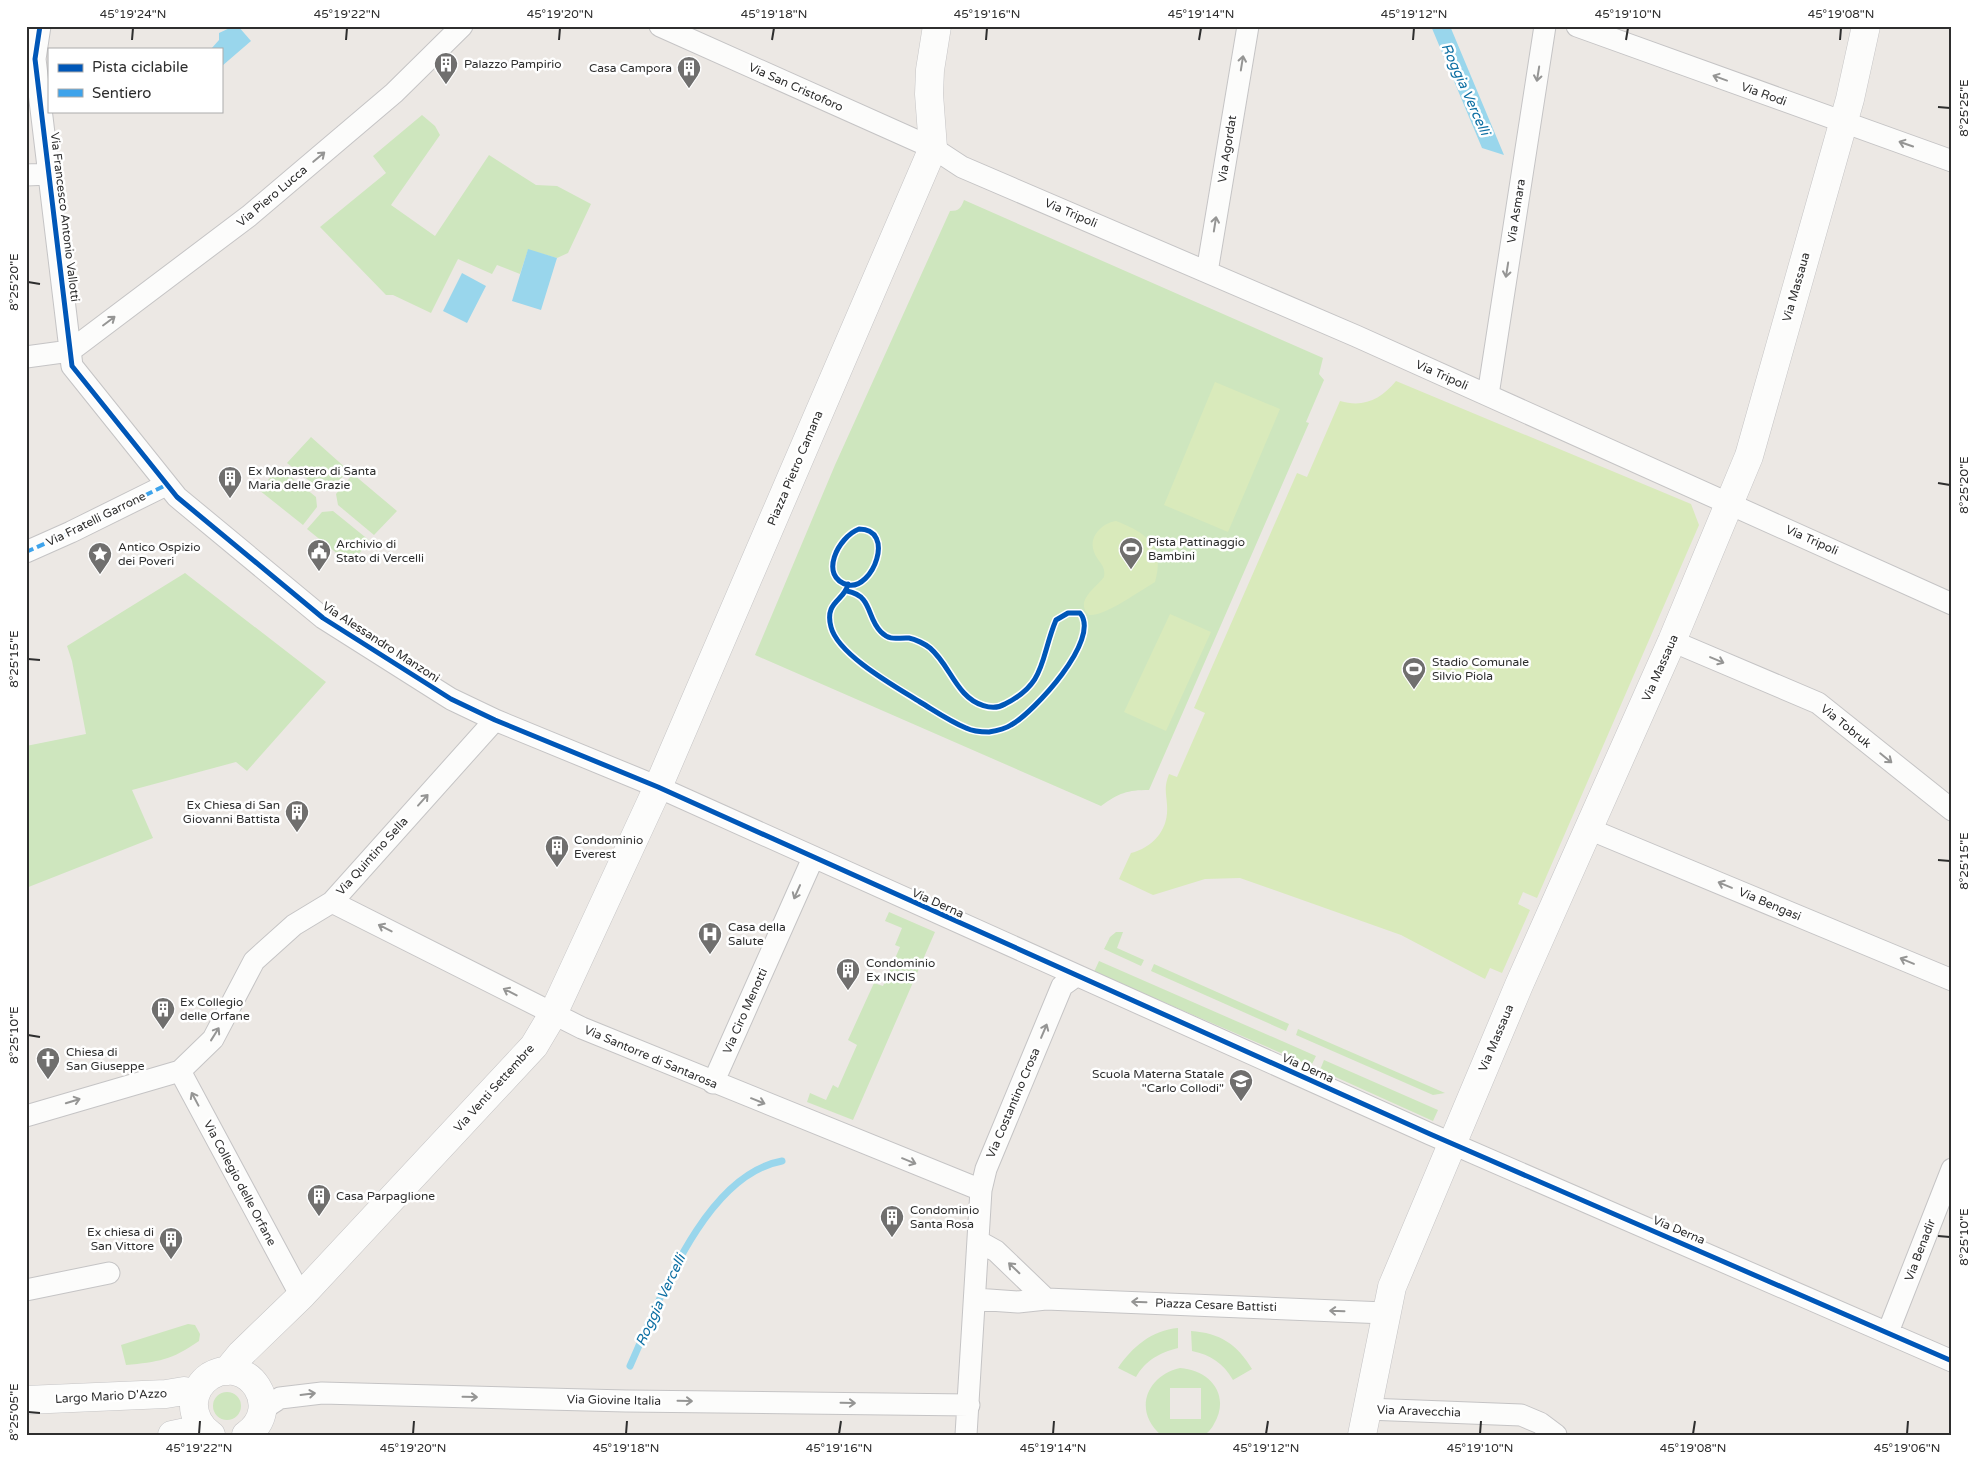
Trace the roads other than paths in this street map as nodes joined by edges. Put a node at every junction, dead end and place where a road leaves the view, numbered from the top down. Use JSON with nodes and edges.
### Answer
{"nodes":[{"id":1,"x":40,"y":26,"type":"edge"},
{"id":2,"x":462,"y":26,"type":"edge"},
{"id":3,"x":660,"y":26,"type":"edge"},
{"id":4,"x":938,"y":26,"type":"edge"},
{"id":5,"x":1248,"y":26,"type":"edge"},
{"id":6,"x":1545,"y":26,"type":"edge"},
{"id":7,"x":1577,"y":26,"type":"edge"},
{"id":8,"x":1866,"y":26,"type":"edge"},
{"id":9,"x":31,"y":58,"type":"edge"},
{"id":10,"x":1843,"y":122,"type":"junction"},
{"id":11,"x":933,"y":148,"type":"junction"},
{"id":12,"x":1952,"y":161,"type":"edge"},
{"id":13,"x":50,"y":174,"type":"junction"},
{"id":14,"x":26,"y":175,"type":"edge"},
{"id":15,"x":1207,"y":272,"type":"junction"},
{"id":16,"x":70,"y":351,"type":"junction"},
{"id":17,"x":26,"y":357,"type":"edge"},
{"id":18,"x":1488,"y":395,"type":"junction"},
{"id":19,"x":166,"y":485,"type":"junction"},
{"id":20,"x":1730,"y":504,"type":"junction"},
{"id":21,"x":26,"y":552,"type":"edge"},
{"id":22,"x":1952,"y":604,"type":"edge"},
{"id":23,"x":1672,"y":641,"type":"junction"},
{"id":24,"x":495,"y":720,"type":"junction"},
{"id":25,"x":658,"y":787,"type":"junction"},
{"id":26,"x":1952,"y":810,"type":"edge"},
{"id":27,"x":1589,"y":829,"type":"junction"},
{"id":28,"x":813,"y":858,"type":"junction"},
{"id":29,"x":332,"y":902,"type":"junction"},
{"id":30,"x":1076,"y":976,"type":"junction"},
{"id":31,"x":1952,"y":980,"type":"edge"},
{"id":32,"x":553,"y":1014,"type":"junction"},
{"id":33,"x":180,"y":1071,"type":"junction"},
{"id":34,"x":713,"y":1082,"type":"junction"},
{"id":35,"x":26,"y":1116,"type":"edge"},
{"id":36,"x":1452,"y":1143,"type":"junction"},
{"id":37,"x":1952,"y":1169,"type":"edge"},
{"id":38,"x":981,"y":1190,"type":"junction"},
{"id":39,"x":978,"y":1241,"type":"junction"},
{"id":40,"x":109,"y":1273,"type":"dead end"},
{"id":41,"x":26,"y":1290,"type":"edge"},
{"id":42,"x":301,"y":1296,"type":"junction"},
{"id":43,"x":975,"y":1299,"type":"junction"},
{"id":44,"x":1046,"y":1299,"type":"junction"},
{"id":45,"x":1389,"y":1300,"type":"junction"},
{"id":46,"x":1888,"y":1332,"type":"junction"},
{"id":47,"x":1952,"y":1361,"type":"edge"},
{"id":48,"x":238,"y":1374,"type":"junction"},
{"id":49,"x":196,"y":1393,"type":"junction"},
{"id":50,"x":26,"y":1400,"type":"edge"},
{"id":51,"x":969,"y":1405,"type":"junction"},
{"id":52,"x":1365,"y":1422,"type":"edge"},
{"id":53,"x":254,"y":1427,"type":"edge"},
{"id":54,"x":208,"y":1433,"type":"edge"},
{"id":55,"x":172,"y":1435,"type":"edge"},
{"id":56,"x":966,"y":1435,"type":"edge"},
{"id":57,"x":1556,"y":1435,"type":"edge"}],
"edges":[{"from":1,"to":9,"type":"street","name":"Via Francesco Antonio Vallotti"},
{"from":16,"to":2,"type":"street","name":"Via Piero Lucca","one_way":true},
{"from":3,"to":11,"type":"street","name":"Via San Cristoforo"},
{"from":4,"to":11,"type":"main road"},
{"from":15,"to":5,"type":"street","name":"Via Agordat","one_way":true},
{"from":6,"to":18,"type":"street","name":"Via Asmara","one_way":true},
{"from":10,"to":7,"type":"street","name":"Via Rodi","one_way":true},
{"from":8,"to":10,"type":"main road","name":"Via Massaua"},
{"from":9,"to":13,"type":"street","name":"Via Francesco Antonio Vallotti"},
{"from":12,"to":10,"type":"street","name":"Via Rodi","one_way":true},
{"from":10,"to":20,"type":"main road","name":"Via Massaua"},
{"from":11,"to":15,"type":"street","name":"Via Tripoli"},
{"from":11,"to":25,"type":"main road","name":"Piazza Pietro Camana"},
{"from":13,"to":14,"type":"street"},
{"from":13,"to":16,"type":"street","name":"Via Francesco Antonio Vallotti"},
{"from":15,"to":18,"type":"street","name":"Via Tripoli"},
{"from":16,"to":17,"type":"street"},
{"from":16,"to":19,"type":"street","name":"Via Alessandro Manzoni"},
{"from":18,"to":20,"type":"street","name":"Via Tripoli"},
{"from":19,"to":21,"type":"street","name":"Via Fratelli Garrone"},
{"from":19,"to":24,"type":"street","name":"Via Alessandro Manzoni"},
{"from":20,"to":22,"type":"street","name":"Via Tripoli"},
{"from":20,"to":23,"type":"main road","name":"Via Massaua"},
{"from":23,"to":26,"type":"street","name":"Via Tobruk","one_way":true},
{"from":23,"to":27,"type":"main road","name":"Via Massaua"},
{"from":24,"to":25,"type":"street","name":"Via Alessandro Manzoni"},
{"from":29,"to":24,"type":"street","name":"Via Quintino Sella","one_way":true},
{"from":25,"to":28,"type":"street","name":"Via Derna"},
{"from":25,"to":32,"type":"main road","name":"Via Venti Settembre"},
{"from":31,"to":27,"type":"street","name":"Via Bengasi","one_way":true},
{"from":27,"to":36,"type":"main road","name":"Via Massaua"},
{"from":28,"to":30,"type":"street","name":"Via Derna"},
{"from":28,"to":34,"type":"street","name":"Via Ciro Menotti","one_way":true},
{"from":32,"to":29,"type":"street","name":"Via Santorre di Santarosa","one_way":true},
{"from":33,"to":29,"type":"street","name":"Via Quintino Sella","one_way":true},
{"from":30,"to":36,"type":"street","name":"Via Derna"},
{"from":38,"to":30,"type":"street","name":"Via Costantino Crosa","one_way":true},
{"from":32,"to":34,"type":"street","name":"Via Santorre di Santarosa"},
{"from":32,"to":42,"type":"main road","name":"Via Venti Settembre"},
{"from":35,"to":33,"type":"street","name":"Via Quintino Sella","one_way":true},
{"from":42,"to":33,"type":"street","name":"Via Collegio delle Orfane","one_way":true},
{"from":34,"to":38,"type":"street","name":"Via Santorre di Santarosa","one_way":true},
{"from":36,"to":45,"type":"main road","name":"Via Massaua"},
{"from":36,"to":46,"type":"street","name":"Via Derna"},
{"from":37,"to":46,"type":"street","name":"Via Benadir"},
{"from":38,"to":39,"type":"street","name":"Via Costantino Crosa"},
{"from":39,"to":43,"type":"street"},
{"from":44,"to":39,"type":"street","one_way":true},
{"from":40,"to":41,"type":"street"},
{"from":42,"to":48,"type":"main road","name":"Via Venti Settembre"},
{"from":43,"to":44,"type":"street","name":"Piazza Cesare Battisti"},
{"from":43,"to":51,"type":"street"},
{"from":45,"to":44,"type":"street","name":"Piazza Cesare Battisti","one_way":true},
{"from":45,"to":52,"type":"main road"},
{"from":46,"to":47,"type":"street","name":"Via Derna"},
{"from":48,"to":49,"type":"main road"},
{"from":48,"to":53,"type":"main road"},
{"from":49,"to":50,"type":"main road","name":"Largo Mario D'Azzo"},
{"from":49,"to":54,"type":"main road"},
{"from":53,"to":51,"type":"street","name":"Via Giovine Italia","one_way":true},
{"from":51,"to":56,"type":"street"},
{"from":52,"to":57,"type":"street","name":"Via Aravecchia"},
{"from":54,"to":55,"type":"main road"}]}
